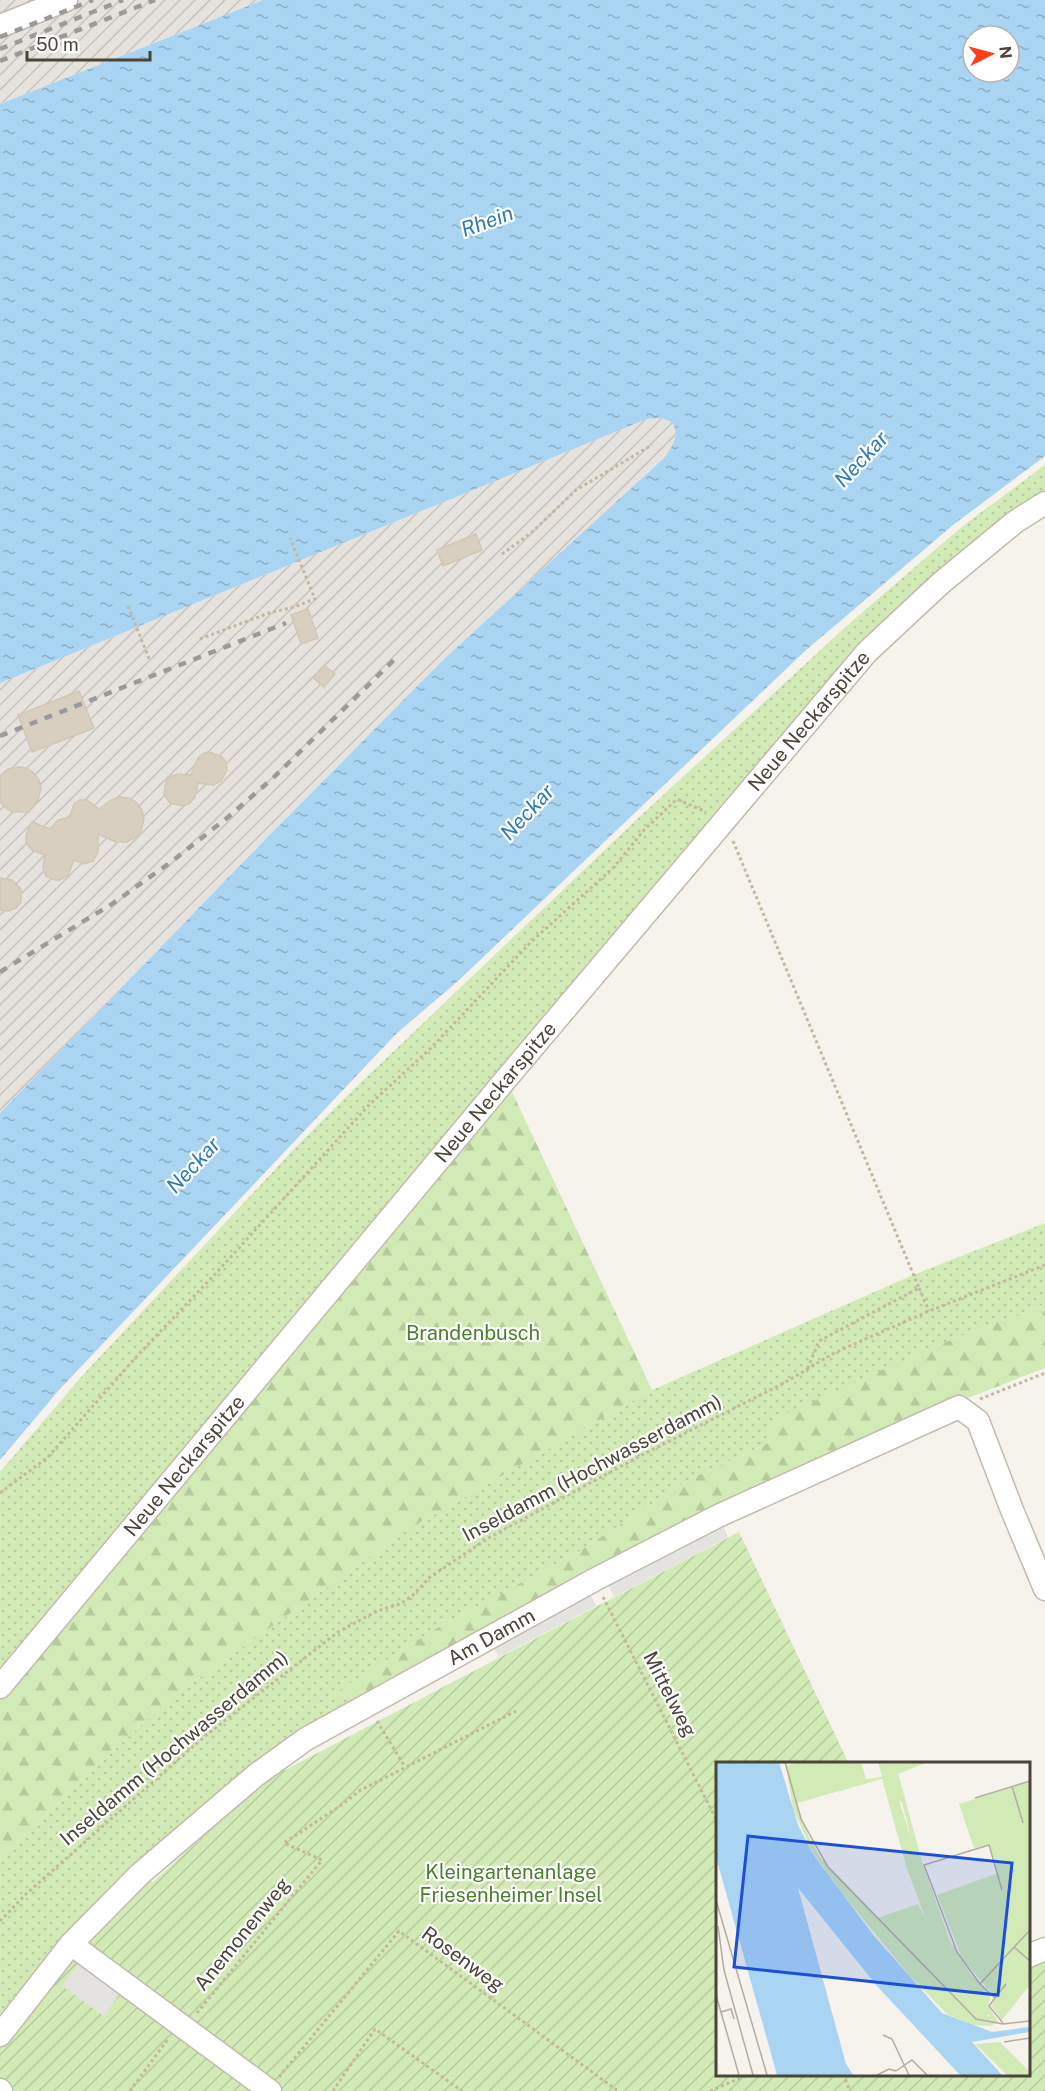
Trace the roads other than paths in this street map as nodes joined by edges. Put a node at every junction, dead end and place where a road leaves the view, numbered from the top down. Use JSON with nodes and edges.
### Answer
{"nodes":[{"id":1,"x":66,"y":0,"type":"edge"},
{"id":2,"x":0,"y":26,"type":"edge"},
{"id":3,"x":1045,"y":503,"type":"edge"},
{"id":4,"x":1045,"y":1589,"type":"edge"},
{"id":5,"x":0,"y":1688,"type":"edge"},
{"id":6,"x":71,"y":1944,"type":"junction"},
{"id":7,"x":1045,"y":1949,"type":"edge"},
{"id":8,"x":1030,"y":1956,"type":"edge"},
{"id":9,"x":0,"y":2035,"type":"edge"},
{"id":10,"x":269,"y":2090,"type":"edge"}],
"edges":[{"from":1,"to":2,"type":"street"},
{"from":3,"to":5,"type":"street","name":"Neue Neckarspitze"},
{"from":4,"to":6,"type":"street","name":"Am Damm"},
{"from":6,"to":9,"type":"street","name":"Am Damm"},
{"from":6,"to":10,"type":"street"},
{"from":7,"to":8,"type":"street"}]}
